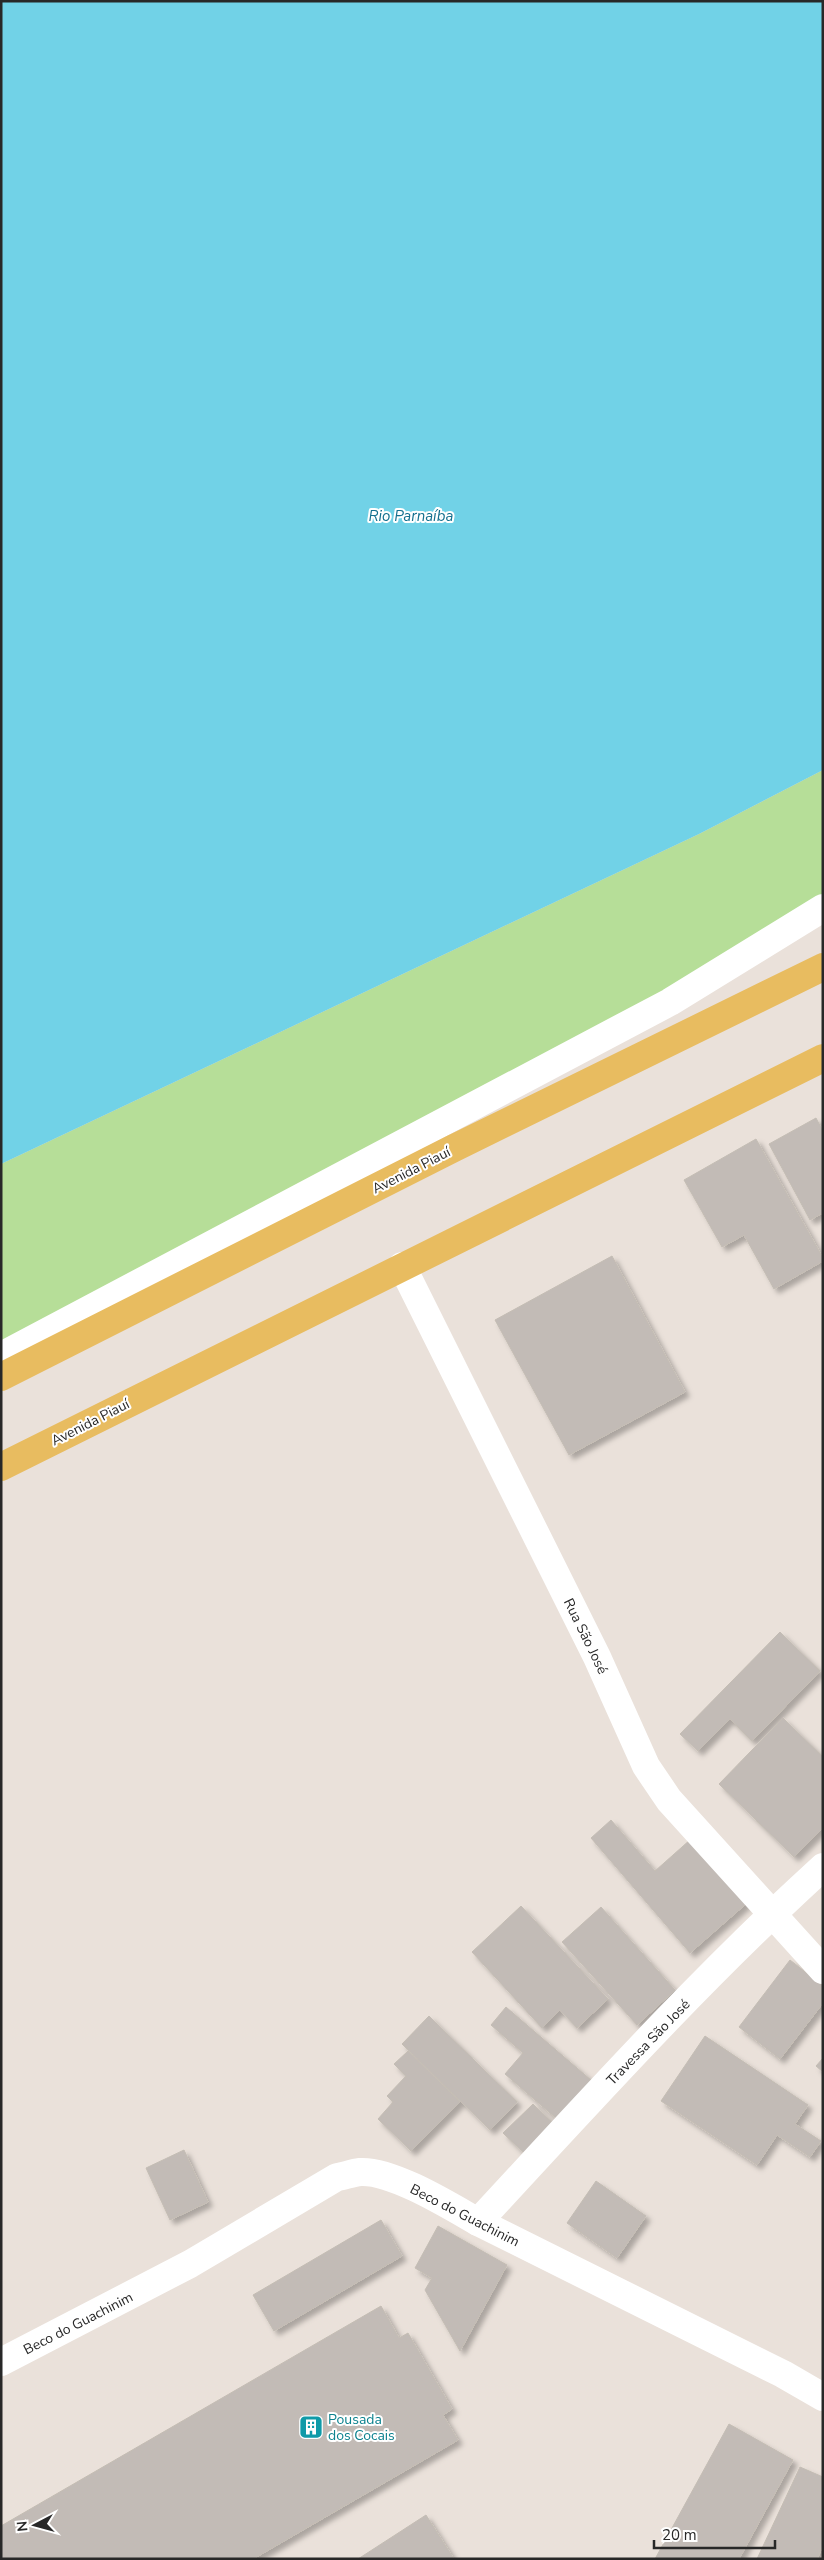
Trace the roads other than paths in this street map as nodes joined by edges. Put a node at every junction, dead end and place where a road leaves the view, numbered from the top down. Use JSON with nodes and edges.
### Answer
{"nodes":[{"id":1,"x":823,"y":908,"type":"edge"},
{"id":2,"x":817,"y":968,"type":"edge"},
{"id":3,"x":823,"y":1058,"type":"edge"},
{"id":4,"x":402,"y":1266,"type":"junction"},
{"id":5,"x":1,"y":1356,"type":"edge"},
{"id":6,"x":1,"y":1377,"type":"edge"},
{"id":7,"x":1,"y":1467,"type":"edge"},
{"id":8,"x":823,"y":1867,"type":"edge"},
{"id":9,"x":773,"y":1913,"type":"junction"},
{"id":10,"x":823,"y":1970,"type":"edge"},
{"id":11,"x":478,"y":2222,"type":"junction"},
{"id":12,"x":1,"y":2362,"type":"edge"},
{"id":13,"x":823,"y":2397,"type":"edge"}],
"edges":[{"from":1,"to":5,"type":"street"},
{"from":2,"to":6,"type":"main road","name":"Avenida Piauí"},
{"from":3,"to":4,"type":"main road","name":"Avenida Piauí"},
{"from":4,"to":7,"type":"main road","name":"Avenida Piauí"},
{"from":4,"to":9,"type":"street","name":"Rua São José"},
{"from":8,"to":9,"type":"street","name":"Travessa São José"},
{"from":9,"to":10,"type":"street","name":"Rua São José"},
{"from":9,"to":11,"type":"street","name":"Travessa São José"},
{"from":11,"to":12,"type":"street","name":"Beco do Guachinim"},
{"from":11,"to":13,"type":"street","name":"Beco do Guachinim"}]}
